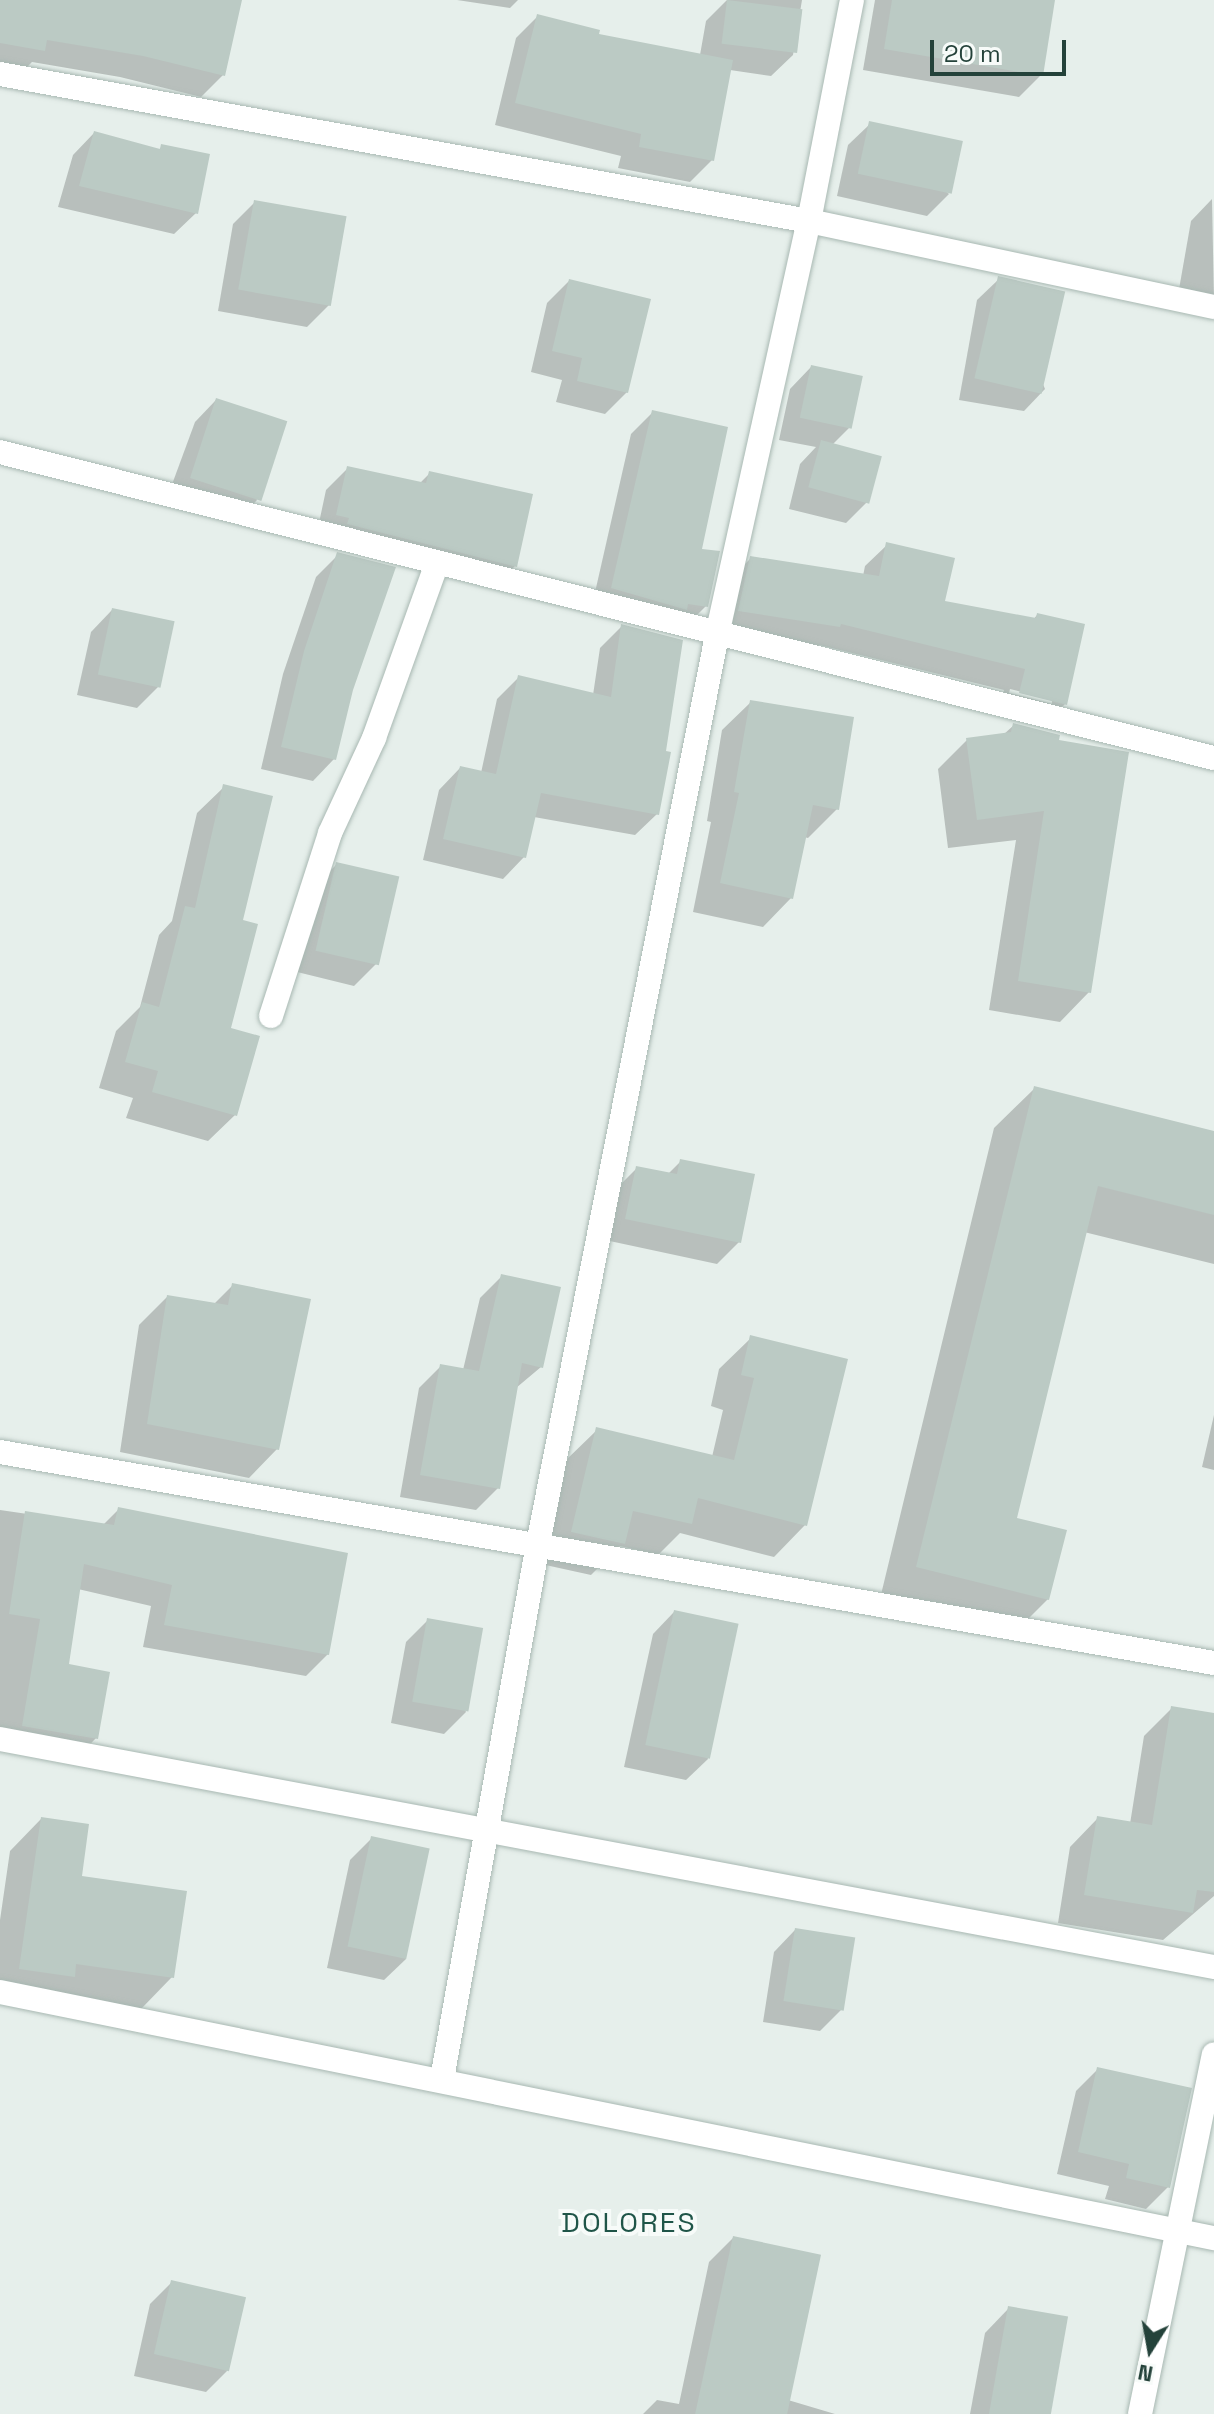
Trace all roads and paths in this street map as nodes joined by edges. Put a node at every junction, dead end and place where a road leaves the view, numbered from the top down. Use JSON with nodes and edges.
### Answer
{"nodes":[{"id":1,"x":852,"y":0,"type":"edge"},
{"id":2,"x":0,"y":74,"type":"edge"},
{"id":3,"x":809,"y":221,"type":"junction"},
{"id":4,"x":1214,"y":307,"type":"edge"},
{"id":5,"x":0,"y":452,"type":"edge"},
{"id":6,"x":437,"y":563,"type":"junction"},
{"id":7,"x":717,"y":635,"type":"junction"},
{"id":8,"x":1214,"y":758,"type":"edge"},
{"id":9,"x":271,"y":1016,"type":"dead end"},
{"id":10,"x":0,"y":1452,"type":"edge"},
{"id":11,"x":538,"y":1544,"type":"junction"},
{"id":12,"x":1214,"y":1663,"type":"edge"},
{"id":13,"x":0,"y":1739,"type":"edge"},
{"id":14,"x":487,"y":1828,"type":"junction"},
{"id":15,"x":1214,"y":1967,"type":"edge"},
{"id":16,"x":0,"y":1992,"type":"edge"},
{"id":17,"x":1214,"y":2055,"type":"edge"},
{"id":18,"x":442,"y":2079,"type":"junction"},
{"id":19,"x":1179,"y":2231,"type":"junction"},
{"id":20,"x":1214,"y":2238,"type":"edge"},
{"id":21,"x":1140,"y":2414,"type":"edge"}],
"edges":[{"from":1,"to":3,"type":"street"},
{"from":2,"to":3,"type":"street"},
{"from":3,"to":4,"type":"street"},
{"from":3,"to":7,"type":"street"},
{"from":5,"to":6,"type":"street"},
{"from":6,"to":7,"type":"street"},
{"from":6,"to":9,"type":"street"},
{"from":7,"to":8,"type":"street"},
{"from":7,"to":11,"type":"street"},
{"from":10,"to":11,"type":"street"},
{"from":11,"to":12,"type":"street"},
{"from":11,"to":14,"type":"street"},
{"from":13,"to":14,"type":"street"},
{"from":14,"to":15,"type":"street"},
{"from":14,"to":18,"type":"street"},
{"from":16,"to":18,"type":"street"},
{"from":17,"to":19,"type":"street"},
{"from":18,"to":19,"type":"street"},
{"from":19,"to":20,"type":"street"},
{"from":19,"to":21,"type":"street"}]}
